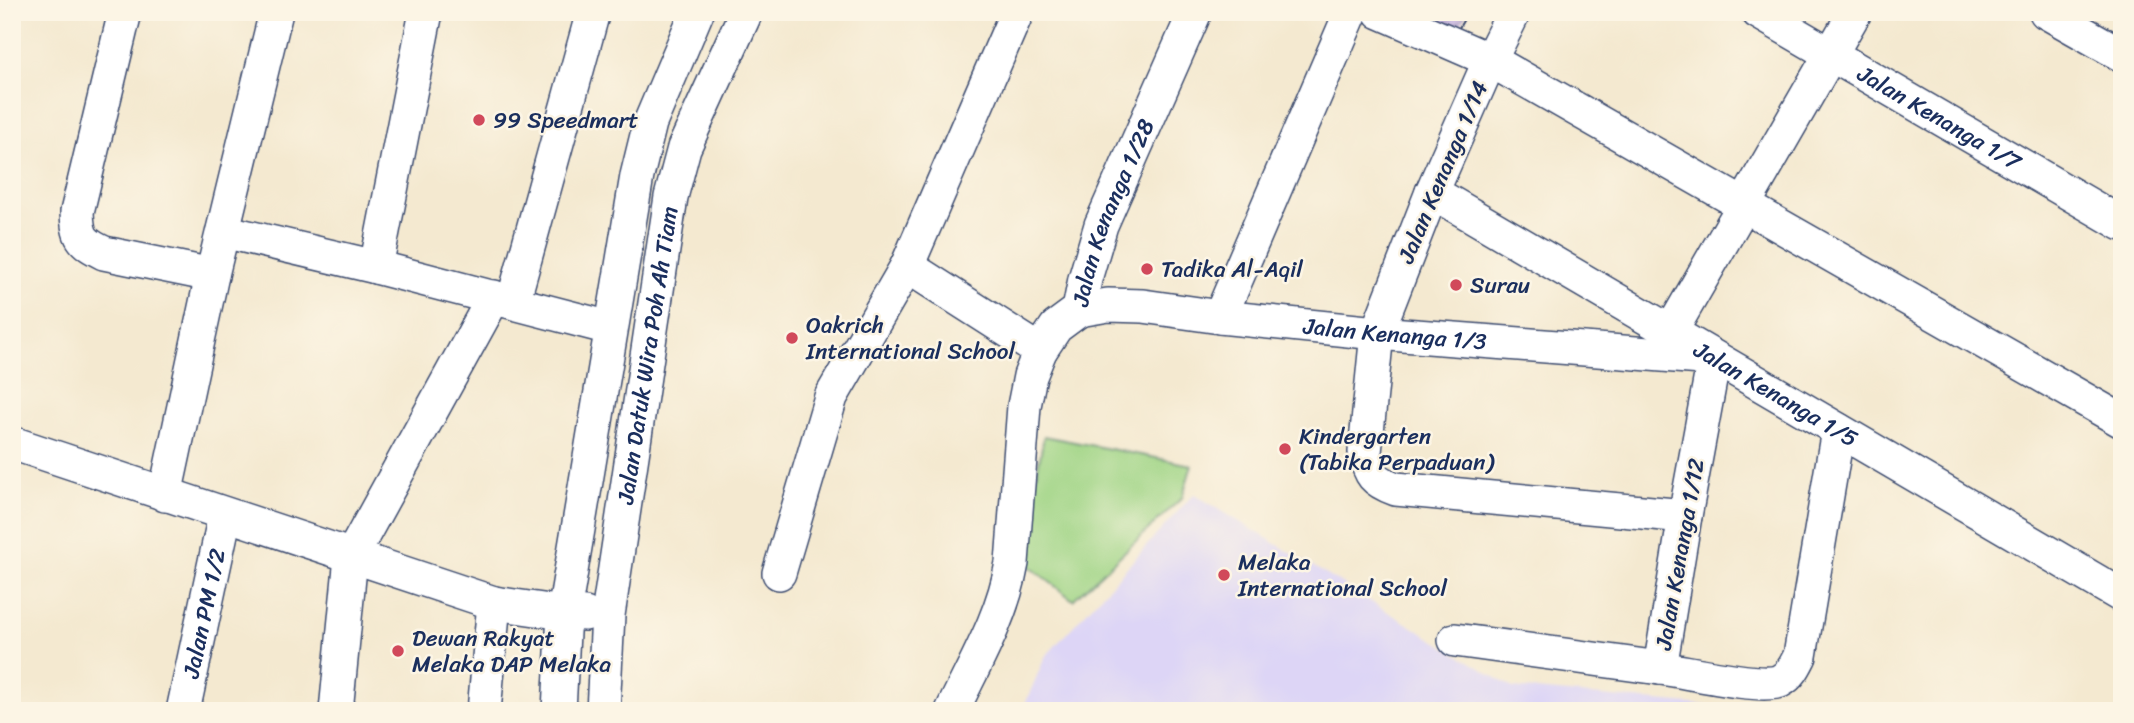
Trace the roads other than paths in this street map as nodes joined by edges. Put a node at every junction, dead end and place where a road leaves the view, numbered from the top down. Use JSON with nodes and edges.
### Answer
{"nodes":[{"id":1,"x":125,"y":12,"type":"edge"},
{"id":2,"x":276,"y":12,"type":"edge"},
{"id":3,"x":426,"y":12,"type":"edge"},
{"id":4,"x":593,"y":12,"type":"edge"},
{"id":5,"x":697,"y":12,"type":"edge"},
{"id":6,"x":746,"y":12,"type":"edge"},
{"id":7,"x":1017,"y":12,"type":"edge"},
{"id":8,"x":1195,"y":12,"type":"edge"},
{"id":9,"x":1350,"y":12,"type":"edge"},
{"id":10,"x":1380,"y":12,"type":"edge"},
{"id":11,"x":1514,"y":12,"type":"edge"},
{"id":12,"x":1758,"y":12,"type":"edge"},
{"id":13,"x":1855,"y":12,"type":"edge"},
{"id":14,"x":2046,"y":12,"type":"edge"},
{"id":15,"x":1831,"y":54,"type":"junction"},
{"id":16,"x":2122,"y":55,"type":"edge"},
{"id":17,"x":1490,"y":60,"type":"junction"},
{"id":18,"x":1432,"y":192,"type":"junction"},
{"id":19,"x":1743,"y":205,"type":"junction"},
{"id":20,"x":2122,"y":224,"type":"edge"},
{"id":21,"x":223,"y":231,"type":"junction"},
{"id":22,"x":907,"y":266,"type":"junction"},
{"id":23,"x":376,"y":267,"type":"junction"},
{"id":24,"x":212,"y":275,"type":"junction"},
{"id":25,"x":503,"y":299,"type":"junction"},
{"id":26,"x":1079,"y":310,"type":"junction"},
{"id":27,"x":1220,"y":317,"type":"junction"},
{"id":28,"x":610,"y":328,"type":"junction"},
{"id":29,"x":1377,"y":333,"type":"junction"},
{"id":30,"x":1670,"y":333,"type":"junction"},
{"id":31,"x":1040,"y":351,"type":"junction"},
{"id":32,"x":1714,"y":359,"type":"junction"},
{"id":33,"x":2122,"y":421,"type":"edge"},
{"id":34,"x":1838,"y":430,"type":"junction"},
{"id":35,"x":12,"y":443,"type":"edge"},
{"id":36,"x":166,"y":495,"type":"junction"},
{"id":37,"x":225,"y":515,"type":"junction"},
{"id":38,"x":1685,"y":516,"type":"junction"},
{"id":39,"x":351,"y":557,"type":"junction"},
{"id":40,"x":779,"y":573,"type":"dead end"},
{"id":41,"x":2122,"y":596,"type":"edge"},
{"id":42,"x":494,"y":603,"type":"junction"},
{"id":43,"x":564,"y":613,"type":"junction"},
{"id":44,"x":608,"y":615,"type":"junction"},
{"id":45,"x":1455,"y":640,"type":"dead end"},
{"id":46,"x":1660,"y":668,"type":"junction"},
{"id":47,"x":183,"y":711,"type":"edge"},
{"id":48,"x":335,"y":711,"type":"edge"},
{"id":49,"x":484,"y":711,"type":"edge"},
{"id":50,"x":559,"y":711,"type":"edge"},
{"id":51,"x":603,"y":711,"type":"edge"},
{"id":52,"x":952,"y":711,"type":"edge"}],
"edges":[{"from":1,"to":24,"type":"street"},
{"from":2,"to":21,"type":"street"},
{"from":3,"to":23,"type":"street"},
{"from":4,"to":25,"type":"street"},
{"from":5,"to":28,"type":"street","name":"Jalan Datuk Wira Poh Ah Tiam"},
{"from":6,"to":44,"type":"street","name":"Jalan Datuk Wira Poh Ah Tiam"},
{"from":7,"to":22,"type":"street"},
{"from":8,"to":26,"type":"street","name":"Jalan Kenanga 1/28"},
{"from":9,"to":27,"type":"street"},
{"from":10,"to":17,"type":"street"},
{"from":11,"to":17,"type":"street","name":"Jalan Kenanga 1/14"},
{"from":12,"to":15,"type":"street","name":"Jalan Kenanga 1/7"},
{"from":13,"to":15,"type":"street"},
{"from":14,"to":16,"type":"street"},
{"from":15,"to":19,"type":"street"},
{"from":15,"to":20,"type":"street","name":"Jalan Kenanga 1/7"},
{"from":17,"to":18,"type":"street","name":"Jalan Kenanga 1/14"},
{"from":17,"to":19,"type":"street"},
{"from":18,"to":29,"type":"street","name":"Jalan Kenanga 1/14"},
{"from":18,"to":30,"type":"street","name":"Jalan Kenanga 1/5"},
{"from":19,"to":30,"type":"street"},
{"from":19,"to":33,"type":"street"},
{"from":21,"to":23,"type":"street"},
{"from":21,"to":24,"type":"street"},
{"from":22,"to":31,"type":"street"},
{"from":22,"to":40,"type":"street"},
{"from":23,"to":25,"type":"street"},
{"from":24,"to":36,"type":"street"},
{"from":25,"to":28,"type":"street"},
{"from":25,"to":39,"type":"street"},
{"from":26,"to":27,"type":"street","name":"Jalan Kenanga 1/3"},
{"from":26,"to":31,"type":"street","name":"Jalan Kenanga 1/28"},
{"from":27,"to":29,"type":"street","name":"Jalan Kenanga 1/3"},
{"from":28,"to":43,"type":"street","name":"Jalan Datuk Wira Poh Ah Tiam"},
{"from":29,"to":32,"type":"street","name":"Jalan Kenanga 1/3"},
{"from":29,"to":38,"type":"street","name":"Jalan Kenanga 1/14"},
{"from":30,"to":32,"type":"street","name":"Jalan Kenanga 1/5"},
{"from":31,"to":52,"type":"street","name":"Jalan Kenanga 1/28"},
{"from":32,"to":34,"type":"street","name":"Jalan Kenanga 1/5"},
{"from":32,"to":38,"type":"street","name":"Jalan Kenanga 1/12"},
{"from":34,"to":41,"type":"street","name":"Jalan Kenanga 1/5"},
{"from":34,"to":46,"type":"street"},
{"from":35,"to":36,"type":"street"},
{"from":36,"to":37,"type":"street"},
{"from":37,"to":39,"type":"street"},
{"from":37,"to":47,"type":"street","name":"Jalan PM 1/2"},
{"from":38,"to":46,"type":"street","name":"Jalan Kenanga 1/12"},
{"from":39,"to":42,"type":"street"},
{"from":39,"to":48,"type":"street"},
{"from":42,"to":43,"type":"street"},
{"from":42,"to":49,"type":"street"},
{"from":43,"to":44,"type":"street"},
{"from":43,"to":50,"type":"street","name":"Jalan Datuk Wira Poh Ah Tiam"},
{"from":44,"to":51,"type":"street","name":"Jalan Datuk Wira Poh Ah Tiam"},
{"from":45,"to":46,"type":"street","name":"Jalan Kenanga 1/12"}]}
